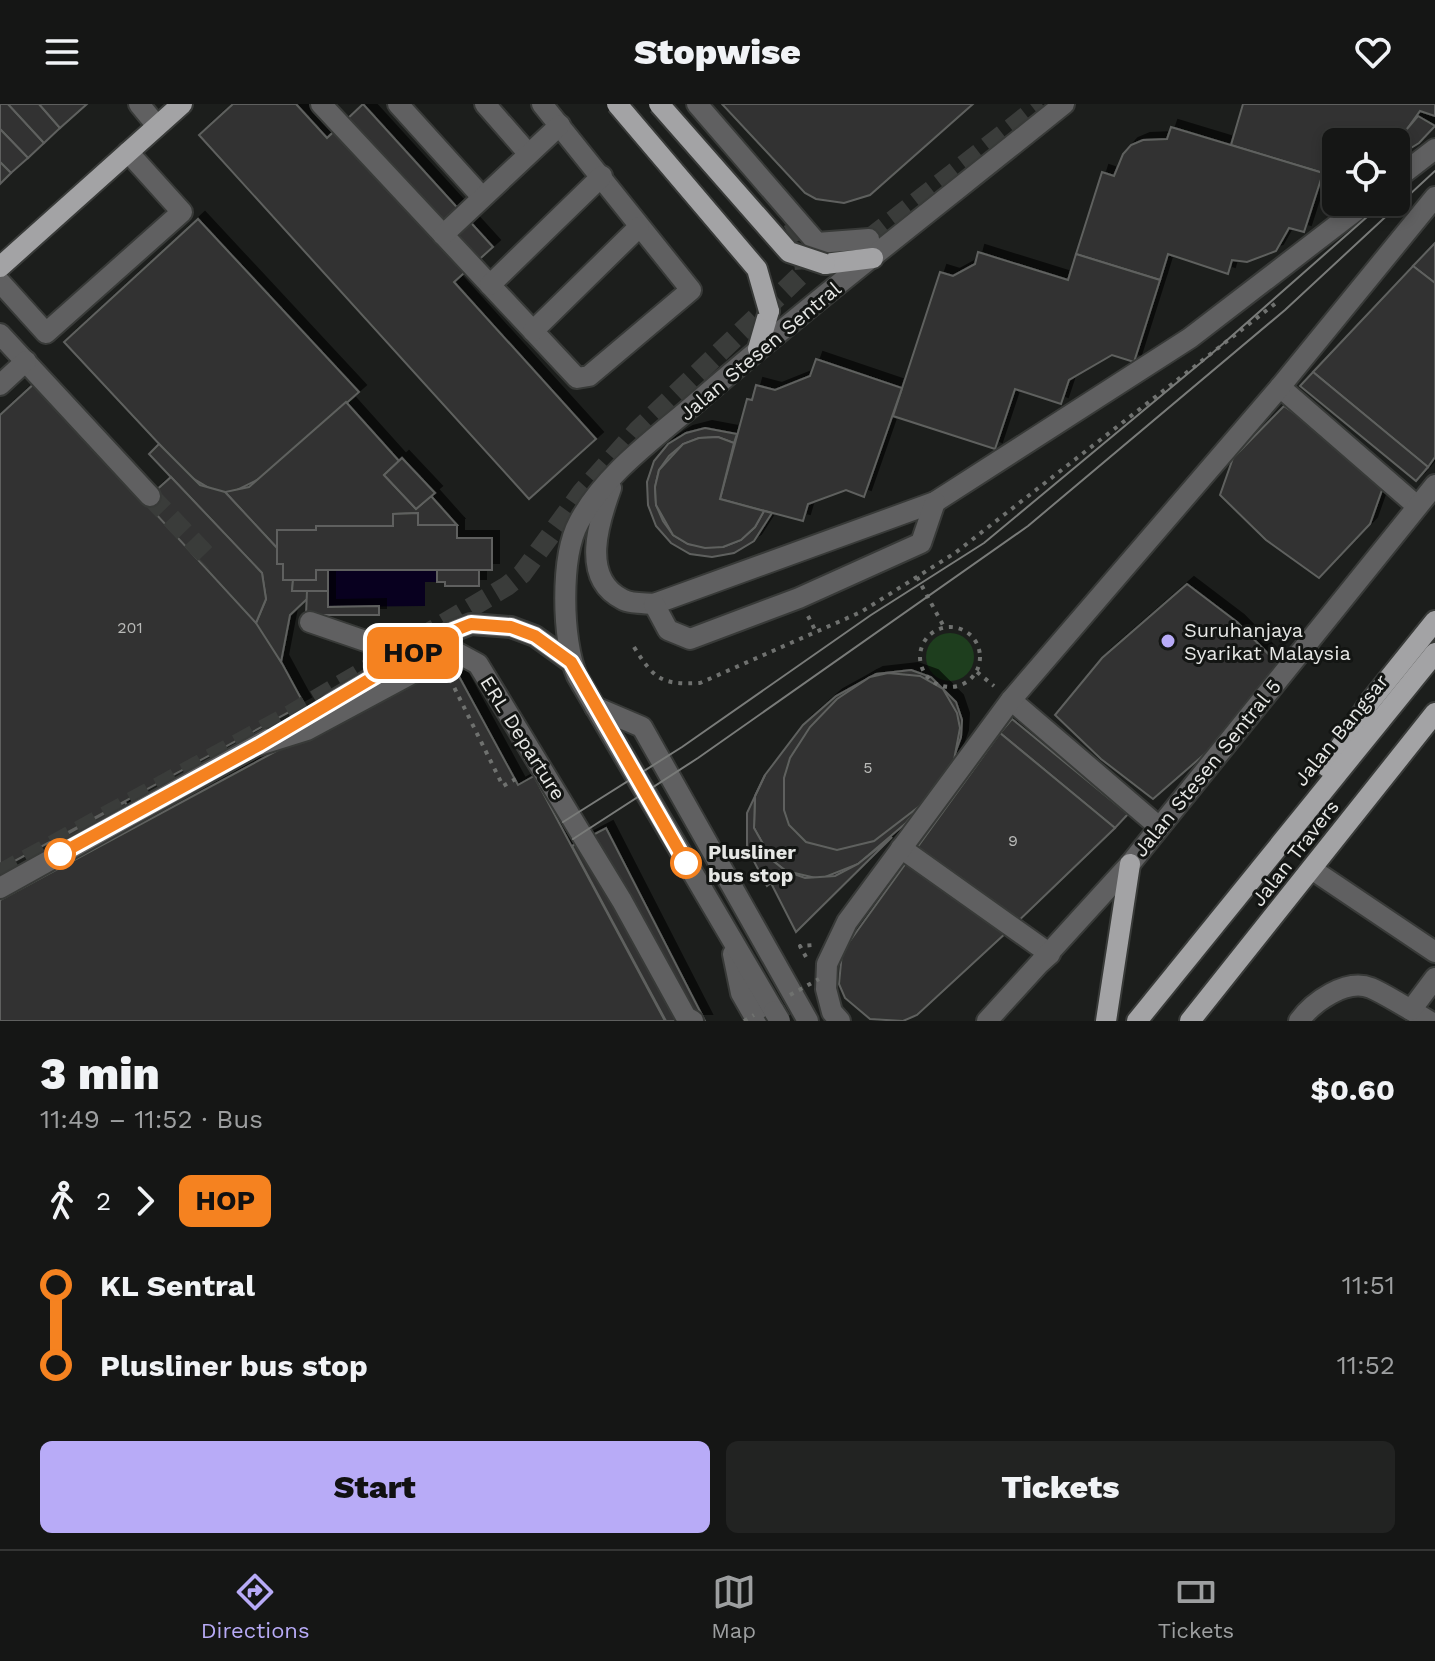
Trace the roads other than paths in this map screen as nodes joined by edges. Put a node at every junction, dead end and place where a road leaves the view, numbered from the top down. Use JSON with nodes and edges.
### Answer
{"nodes":[{"id":1,"x":139,"y":104,"type":"edge"},
{"id":2,"x":182,"y":104,"type":"edge"},
{"id":3,"x":350,"y":104,"type":"edge"},
{"id":4,"x":398,"y":104,"type":"edge"},
{"id":5,"x":485,"y":104,"type":"edge"},
{"id":6,"x":542,"y":104,"type":"edge"},
{"id":7,"x":617,"y":104,"type":"edge"},
{"id":8,"x":659,"y":104,"type":"edge"},
{"id":9,"x":697,"y":104,"type":"edge"},
{"id":10,"x":1057,"y":106,"type":"edge"},
{"id":11,"x":328,"y":111,"type":"edge"},
{"id":12,"x":560,"y":125,"type":"junction"},
{"id":13,"x":157,"y":126,"type":"junction"},
{"id":14,"x":1435,"y":149,"type":"edge"},
{"id":15,"x":128,"y":152,"type":"junction"},
{"id":16,"x":527,"y":152,"type":"junction"},
{"id":17,"x":1410,"y":168,"type":"edge"},
{"id":18,"x":602,"y":176,"type":"junction"},
{"id":19,"x":482,"y":197,"type":"junction"},
{"id":20,"x":1435,"y":197,"type":"edge"},
{"id":21,"x":1349,"y":216,"type":"edge"},
{"id":22,"x":639,"y":227,"type":"junction"},
{"id":23,"x":443,"y":235,"type":"junction"},
{"id":24,"x":871,"y":248,"type":"junction"},
{"id":25,"x":0,"y":267,"type":"edge"},
{"id":26,"x":0,"y":282,"type":"edge"},
{"id":27,"x":490,"y":285,"type":"junction"},
{"id":28,"x":533,"y":331,"type":"junction"},
{"id":29,"x":0,"y":334,"type":"edge"},
{"id":30,"x":758,"y":349,"type":"junction"},
{"id":31,"x":26,"y":361,"type":"junction"},
{"id":32,"x":0,"y":385,"type":"edge"},
{"id":33,"x":1280,"y":387,"type":"junction"},
{"id":34,"x":617,"y":473,"type":"junction"},
{"id":35,"x":1435,"y":485,"type":"edge"},
{"id":36,"x":150,"y":496,"type":"tunnel mouth"},
{"id":37,"x":935,"y":502,"type":"junction"},
{"id":38,"x":1417,"y":506,"type":"junction"},
{"id":39,"x":654,"y":604,"type":"junction"},
{"id":40,"x":1435,"y":621,"type":"edge"},
{"id":41,"x":310,"y":622,"type":"dead end"},
{"id":42,"x":1435,"y":653,"type":"edge"},
{"id":43,"x":409,"y":656,"type":"junction"},
{"id":44,"x":571,"y":662,"type":"junction"},
{"id":45,"x":1011,"y":700,"type":"junction"},
{"id":46,"x":595,"y":707,"type":"junction"},
{"id":47,"x":1435,"y":713,"type":"edge"},
{"id":48,"x":259,"y":745,"type":"junction"},
{"id":49,"x":1158,"y":826,"type":"junction"},
{"id":50,"x":1285,"y":837,"type":"joint"},
{"id":51,"x":901,"y":848,"type":"junction"},
{"id":52,"x":1130,"y":864,"type":"junction"},
{"id":53,"x":1258,"y":870,"type":"junction"},
{"id":54,"x":1313,"y":870,"type":"junction"},
{"id":55,"x":0,"y":888,"type":"edge"},
{"id":56,"x":1435,"y":952,"type":"edge"},
{"id":57,"x":1050,"y":954,"type":"junction"},
{"id":58,"x":1435,"y":978,"type":"edge"},
{"id":59,"x":1411,"y":1010,"type":"junction"},
{"id":60,"x":770,"y":1018,"type":"edge"},
{"id":61,"x":693,"y":1021,"type":"edge"},
{"id":62,"x":808,"y":1021,"type":"edge"},
{"id":63,"x":840,"y":1021,"type":"edge"},
{"id":64,"x":970,"y":1021,"type":"edge"},
{"id":65,"x":987,"y":1021,"type":"edge"},
{"id":66,"x":1106,"y":1021,"type":"edge"},
{"id":67,"x":1137,"y":1021,"type":"edge"},
{"id":68,"x":1190,"y":1021,"type":"edge"},
{"id":69,"x":1299,"y":1021,"type":"edge"},
{"id":70,"x":1429,"y":1021,"type":"edge"}],
"edges":[{"from":1,"to":13,"type":"street"},
{"from":2,"to":13,"type":"main road"},
{"from":3,"to":11,"type":"street"},
{"from":4,"to":19,"type":"street"},
{"from":5,"to":16,"type":"street"},
{"from":6,"to":12,"type":"street"},
{"from":7,"to":30,"type":"main road","bridge":true},
{"from":8,"to":24,"type":"main road","bridge":true},
{"from":9,"to":24,"type":"street"},
{"from":10,"to":24,"type":"street","name":"Jalan Stesen Sentral"},
{"from":11,"to":23,"type":"street"},
{"from":12,"to":16,"type":"street"},
{"from":12,"to":18,"type":"street"},
{"from":13,"to":15,"type":"main road"},
{"from":14,"to":17,"type":"street"},
{"from":15,"to":25,"type":"main road"},
{"from":15,"to":26,"type":"street"},
{"from":16,"to":19,"type":"street"},
{"from":18,"to":22,"type":"street"},
{"from":18,"to":27,"type":"street"},
{"from":19,"to":23,"type":"street"},
{"from":20,"to":33,"type":"street"},
{"from":21,"to":37,"type":"street"},
{"from":22,"to":28,"type":"street"},
{"from":22,"to":28,"type":"street"},
{"from":23,"to":27,"type":"street"},
{"from":24,"to":30,"type":"street","name":"Jalan Stesen Sentral"},
{"from":27,"to":28,"type":"street"},
{"from":29,"to":31,"type":"street"},
{"from":30,"to":34,"type":"street","name":"Jalan Stesen Sentral"},
{"from":31,"to":32,"type":"street"},
{"from":31,"to":36,"type":"street"},
{"from":33,"to":38,"type":"street"},
{"from":33,"to":45,"type":"street"},
{"from":34,"to":39,"type":"street"},
{"from":34,"to":44,"type":"street","name":"Jalan Stesen Sentral"},
{"from":35,"to":38,"type":"street","name":"Jalan Stesen Sentral 5"},
{"from":37,"to":39,"type":"street"},
{"from":37,"to":39,"type":"street"},
{"from":38,"to":49,"type":"street","name":"Jalan Stesen Sentral 5"},
{"from":40,"to":53,"type":"main road"},
{"from":41,"to":43,"type":"street"},
{"from":42,"to":50,"type":"main road","name":"Jalan Bangsar"},
{"from":43,"to":44,"type":"street","name":"Jalan Stesen Sentral"},
{"from":43,"to":48,"type":"street","name":"Jalan Stesen Sentral"},
{"from":44,"to":46,"type":"street","name":"Jalan Stesen Sentral"},
{"from":45,"to":49,"type":"street"},
{"from":45,"to":51,"type":"street"},
{"from":46,"to":60,"type":"street","name":"Jalan Stesen Sentral"},
{"from":46,"to":62,"type":"street"},
{"from":47,"to":54,"type":"main road","name":"Jalan Travers"},
{"from":48,"to":55,"type":"street","name":"Jalan Stesen Sentral"},
{"from":48,"to":61,"type":"street","name":"ERL Departure"},
{"from":49,"to":52,"type":"street","name":"Jalan Stesen Sentral 5"},
{"from":50,"to":53,"type":"main road","name":"Jalan Travers"},
{"from":51,"to":57,"type":"street"},
{"from":51,"to":63,"type":"street"},
{"from":52,"to":57,"type":"street","name":"Jalan Stesen Sentral 5"},
{"from":52,"to":66,"type":"main road"},
{"from":53,"to":67,"type":"main road","name":"Jalan Travers"},
{"from":54,"to":56,"type":"street"},
{"from":54,"to":68,"type":"main road","name":"Jalan Travers"},
{"from":57,"to":64,"type":"street"},
{"from":57,"to":65,"type":"street"},
{"from":58,"to":59,"type":"street"},
{"from":59,"to":69,"type":"street"},
{"from":59,"to":70,"type":"street"}]}
